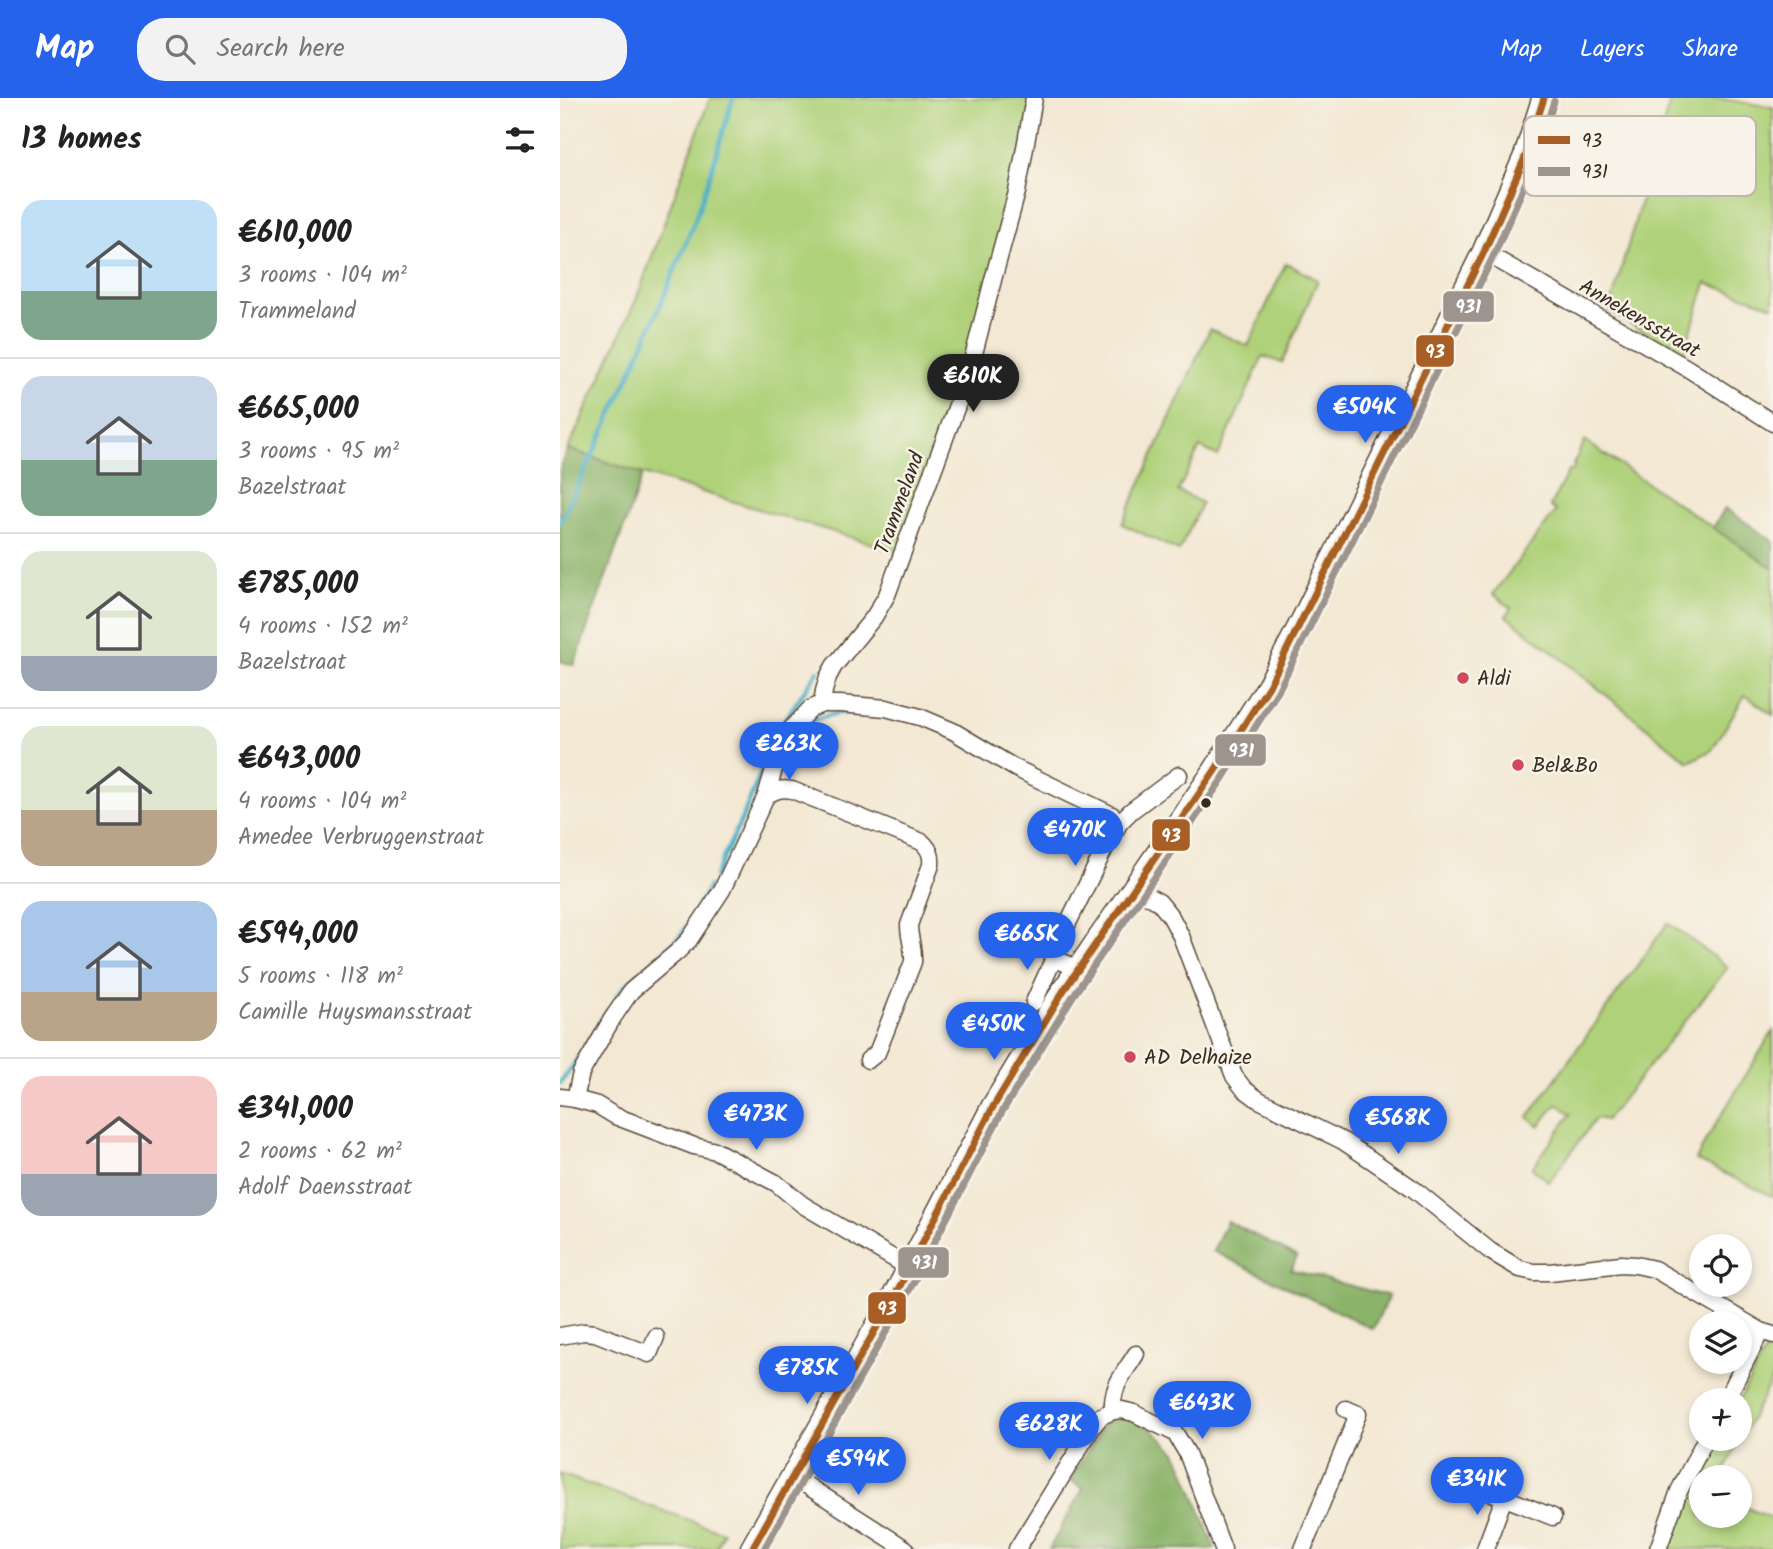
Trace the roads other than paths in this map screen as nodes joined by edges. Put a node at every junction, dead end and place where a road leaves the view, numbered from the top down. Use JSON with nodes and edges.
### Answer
{"nodes":[{"id":1,"x":1034,"y":98,"type":"edge"},
{"id":2,"x":1544,"y":98,"type":"edge"},
{"id":3,"x":1538,"y":116,"type":"edge"},
{"id":4,"x":1524,"y":160,"type":"edge"},
{"id":5,"x":1484,"y":252,"type":"junction"},
{"id":6,"x":1773,"y":423,"type":"edge"},
{"id":7,"x":822,"y":704,"type":"junction"},
{"id":8,"x":1180,"y":775,"type":"dead end"},
{"id":9,"x":766,"y":796,"type":"junction"},
{"id":10,"x":1120,"y":822,"type":"junction"},
{"id":11,"x":1133,"y":888,"type":"junction"},
{"id":12,"x":1054,"y":958,"type":"junction"},
{"id":13,"x":1078,"y":969,"type":"junction"},
{"id":14,"x":1034,"y":1002,"type":"dead end"},
{"id":15,"x":868,"y":1060,"type":"dead end"},
{"id":16,"x":568,"y":1098,"type":"edge"},
{"id":17,"x":908,"y":1267,"type":"junction"},
{"id":18,"x":1767,"y":1333,"type":"edge"},
{"id":19,"x":560,"y":1336,"type":"edge"},
{"id":20,"x":656,"y":1337,"type":"dead end"},
{"id":21,"x":1136,"y":1354,"type":"dead end"},
{"id":22,"x":1733,"y":1388,"type":"edge"},
{"id":23,"x":1356,"y":1409,"type":"dead end"},
{"id":24,"x":1113,"y":1411,"type":"junction"},
{"id":25,"x":1699,"y":1451,"type":"edge"},
{"id":26,"x":792,"y":1476,"type":"junction"},
{"id":27,"x":1450,"y":1476,"type":"dead end"},
{"id":28,"x":1504,"y":1498,"type":"junction"},
{"id":29,"x":1553,"y":1517,"type":"dead end"},
{"id":30,"x":752,"y":1549,"type":"edge"},
{"id":31,"x":905,"y":1549,"type":"edge"},
{"id":32,"x":1017,"y":1549,"type":"edge"},
{"id":33,"x":1223,"y":1549,"type":"edge"},
{"id":34,"x":1303,"y":1549,"type":"edge"},
{"id":35,"x":1485,"y":1549,"type":"edge"},
{"id":36,"x":1658,"y":1549,"type":"edge"}],
"edges":[{"from":1,"to":7,"type":"street","name":"Trammeland"},
{"from":2,"to":3,"type":"main road"},
{"from":4,"to":5,"type":"main road"},
{"from":5,"to":6,"type":"street","name":"Annekensstraat"},
{"from":5,"to":11,"type":"main road"},
{"from":7,"to":9,"type":"street"},
{"from":7,"to":10,"type":"street"},
{"from":8,"to":10,"type":"street"},
{"from":9,"to":15,"type":"street"},
{"from":9,"to":16,"type":"street"},
{"from":10,"to":12,"type":"street"},
{"from":11,"to":13,"type":"main road"},
{"from":11,"to":18,"type":"street"},
{"from":12,"to":13,"type":"street"},
{"from":12,"to":14,"type":"street"},
{"from":13,"to":17,"type":"main road"},
{"from":16,"to":17,"type":"street"},
{"from":17,"to":26,"type":"main road"},
{"from":18,"to":22,"type":"street"},
{"from":19,"to":20,"type":"street"},
{"from":21,"to":24,"type":"street"},
{"from":23,"to":34,"type":"street"},
{"from":24,"to":32,"type":"street"},
{"from":24,"to":33,"type":"street"},
{"from":25,"to":36,"type":"street"},
{"from":26,"to":30,"type":"main road"},
{"from":26,"to":31,"type":"street"},
{"from":27,"to":28,"type":"street"},
{"from":28,"to":29,"type":"street"},
{"from":28,"to":35,"type":"street"}]}
